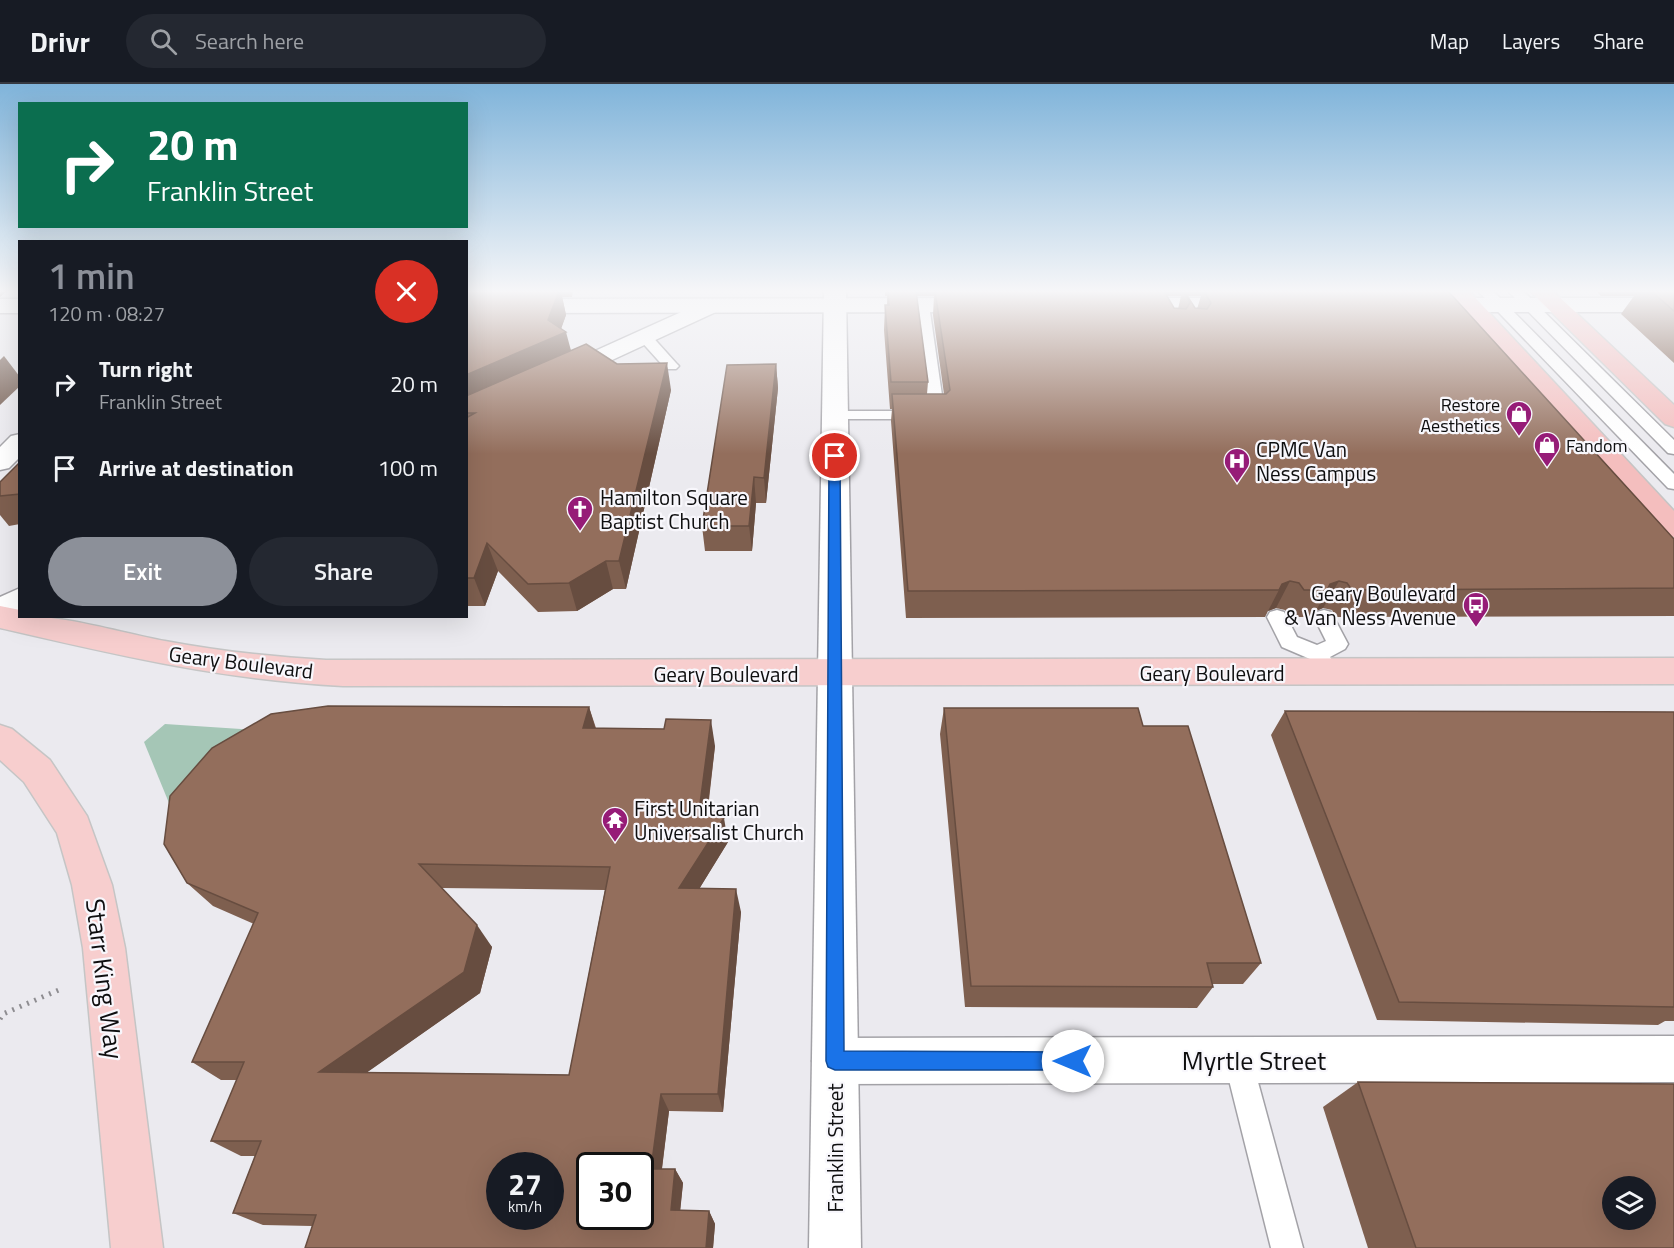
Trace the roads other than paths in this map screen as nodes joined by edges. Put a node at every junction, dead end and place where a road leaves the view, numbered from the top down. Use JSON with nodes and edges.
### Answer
{"nodes":[{"id":1,"x":624,"y":345,"type":"edge"},
{"id":2,"x":652,"y":345,"type":"edge"},
{"id":3,"x":835,"y":345,"type":"edge"},
{"id":4,"x":927,"y":345,"type":"edge"},
{"id":5,"x":1518,"y":345,"type":"edge"},
{"id":6,"x":1527,"y":345,"type":"edge"},
{"id":7,"x":1579,"y":345,"type":"edge"},
{"id":8,"x":1590,"y":345,"type":"edge"},
{"id":9,"x":671,"y":366,"type":"dead end"},
{"id":10,"x":540,"y":385,"type":"edge"},
{"id":11,"x":835,"y":416,"type":"junction"},
{"id":12,"x":1674,"y":418,"type":"edge"},
{"id":13,"x":18,"y":444,"type":"edge"},
{"id":14,"x":1674,"y":449,"type":"edge"},
{"id":15,"x":0,"y":462,"type":"edge"},
{"id":16,"x":1674,"y":484,"type":"edge"},
{"id":17,"x":1674,"y":528,"type":"edge"},
{"id":18,"x":18,"y":601,"type":"edge"},
{"id":19,"x":0,"y":615,"type":"edge"},
{"id":20,"x":1277,"y":617,"type":"edge"},
{"id":21,"x":1324,"y":617,"type":"edge"},
{"id":22,"x":1323,"y":663,"type":"junction"},
{"id":23,"x":1674,"y":671,"type":"edge"},
{"id":24,"x":835,"y":674,"type":"junction"},
{"id":25,"x":0,"y":739,"type":"edge"},
{"id":26,"x":1674,"y":1059,"type":"edge"},
{"id":27,"x":1238,"y":1060,"type":"junction"},
{"id":28,"x":835,"y":1061,"type":"junction"},
{"id":29,"x":137,"y":1248,"type":"edge"},
{"id":30,"x":835,"y":1248,"type":"edge"},
{"id":31,"x":1287,"y":1248,"type":"edge"}],
"edges":[{"from":1,"to":10,"type":"street"},
{"from":2,"to":9,"type":"lane"},
{"from":3,"to":11,"type":"street","name":"Franklin Street"},
{"from":4,"to":11,"type":"lane"},
{"from":5,"to":17,"type":"highway"},
{"from":6,"to":16,"type":"lane"},
{"from":7,"to":14,"type":"lane"},
{"from":8,"to":12,"type":"highway"},
{"from":11,"to":24,"type":"street","name":"Franklin Street"},
{"from":13,"to":15,"type":"street"},
{"from":18,"to":19,"type":"street"},
{"from":19,"to":24,"type":"main road","name":"Geary Boulevard"},
{"from":20,"to":22,"type":"lane"},
{"from":21,"to":22,"type":"lane"},
{"from":22,"to":23,"type":"main road","name":"Geary Boulevard"},
{"from":22,"to":24,"type":"main road","name":"Geary Boulevard"},
{"from":24,"to":28,"type":"street","name":"Franklin Street"},
{"from":25,"to":29,"type":"main road","name":"Starr King Way"},
{"from":26,"to":27,"type":"street","name":"Myrtle Street"},
{"from":27,"to":28,"type":"street","name":"Myrtle Street"},
{"from":27,"to":31,"type":"lane"},
{"from":28,"to":30,"type":"street","name":"Franklin Street"}]}
